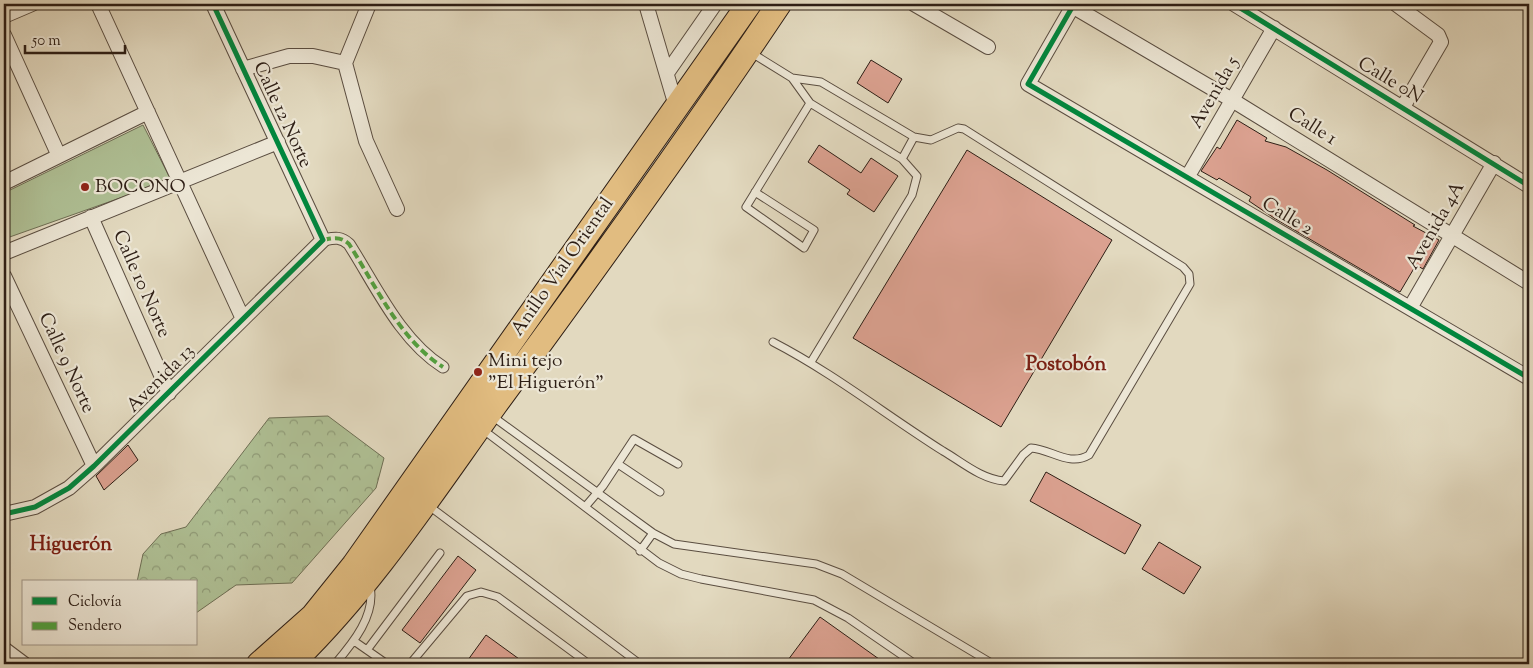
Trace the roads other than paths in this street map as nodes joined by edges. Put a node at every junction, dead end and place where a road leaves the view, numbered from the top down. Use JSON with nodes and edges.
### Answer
{"nodes":[{"id":1,"x":32,"y":4,"type":"edge"},
{"id":2,"x":98,"y":4,"type":"edge"},
{"id":3,"x":212,"y":4,"type":"edge"},
{"id":4,"x":369,"y":4,"type":"edge"},
{"id":5,"x":646,"y":4,"type":"edge"},
{"id":6,"x":715,"y":4,"type":"edge"},
{"id":7,"x":749,"y":4,"type":"edge"},
{"id":8,"x":779,"y":4,"type":"edge"},
{"id":9,"x":914,"y":4,"type":"edge"},
{"id":10,"x":1234,"y":4,"type":"edge"},
{"id":11,"x":1396,"y":4,"type":"edge"},
{"id":12,"x":1073,"y":5,"type":"edge"},
{"id":13,"x":4,"y":16,"type":"edge"},
{"id":14,"x":1274,"y":28,"type":"junction"},
{"id":15,"x":4,"y":35,"type":"edge"},
{"id":16,"x":988,"y":47,"type":"dead end"},
{"id":17,"x":748,"y":51,"type":"junction"},
{"id":18,"x":345,"y":63,"type":"junction"},
{"id":19,"x":243,"y":69,"type":"junction"},
{"id":20,"x":667,"y":73,"type":"junction"},
{"id":21,"x":792,"y":78,"type":"junction"},
{"id":22,"x":1232,"y":100,"type":"junction"},
{"id":23,"x":810,"y":103,"type":"junction"},
{"id":24,"x":676,"y":106,"type":"junction"},
{"id":25,"x":1404,"y":107,"type":"junction"},
{"id":26,"x":148,"y":112,"type":"junction"},
{"id":27,"x":914,"y":137,"type":"junction"},
{"id":28,"x":278,"y":142,"type":"junction"},
{"id":29,"x":59,"y":156,"type":"junction"},
{"id":30,"x":902,"y":159,"type":"junction"},
{"id":31,"x":1494,"y":163,"type":"junction"},
{"id":32,"x":1188,"y":176,"type":"junction"},
{"id":33,"x":180,"y":181,"type":"junction"},
{"id":34,"x":4,"y":183,"type":"edge"},
{"id":35,"x":1529,"y":186,"type":"edge"},
{"id":36,"x":755,"y":192,"type":"junction"},
{"id":37,"x":396,"y":209,"type":"dead end"},
{"id":38,"x":91,"y":217,"type":"junction"},
{"id":39,"x":1453,"y":236,"type":"junction"},
{"id":40,"x":323,"y":240,"type":"junction"},
{"id":41,"x":4,"y":253,"type":"edge"},
{"id":42,"x":4,"y":276,"type":"edge"},
{"id":43,"x":1529,"y":283,"type":"edge"},
{"id":44,"x":1410,"y":308,"type":"junction"},
{"id":45,"x":243,"y":319,"type":"junction"},
{"id":46,"x":773,"y":342,"type":"dead end"},
{"id":47,"x":811,"y":362,"type":"junction"},
{"id":48,"x":443,"y":367,"type":"dead end"},
{"id":49,"x":1529,"y":378,"type":"edge"},
{"id":50,"x":169,"y":392,"type":"junction"},
{"id":51,"x":484,"y":420,"type":"junction"},
{"id":52,"x":618,"y":464,"type":"junction"},
{"id":53,"x":678,"y":464,"type":"dead end"},
{"id":54,"x":94,"y":466,"type":"junction"},
{"id":55,"x":598,"y":492,"type":"junction"},
{"id":56,"x":660,"y":492,"type":"dead end"},
{"id":57,"x":424,"y":503,"type":"junction"},
{"id":58,"x":585,"y":507,"type":"junction"},
{"id":59,"x":4,"y":514,"type":"edge"},
{"id":60,"x":653,"y":532,"type":"junction"},
{"id":61,"x":640,"y":551,"type":"junction"},
{"id":62,"x":440,"y":553,"type":"dead end"},
{"id":63,"x":369,"y":578,"type":"junction"},
{"id":64,"x":354,"y":641,"type":"junction"},
{"id":65,"x":4,"y":649,"type":"edge"},
{"id":66,"x":367,"y":650,"type":"junction"},
{"id":67,"x":24,"y":664,"type":"edge"},
{"id":68,"x":259,"y":664,"type":"edge"},
{"id":69,"x":291,"y":664,"type":"edge"},
{"id":70,"x":335,"y":664,"type":"edge"},
{"id":71,"x":387,"y":664,"type":"edge"},
{"id":72,"x":410,"y":664,"type":"edge"},
{"id":73,"x":589,"y":664,"type":"edge"},
{"id":74,"x":640,"y":664,"type":"edge"},
{"id":75,"x":915,"y":664,"type":"edge"},
{"id":76,"x":993,"y":664,"type":"edge"}],
"edges":[{"from":1,"to":13,"type":"street"},
{"from":2,"to":26,"type":"street"},
{"from":3,"to":19,"type":"street","name":"Calle 12 Norte"},
{"from":4,"to":18,"type":"street"},
{"from":5,"to":20,"type":"street"},
{"from":6,"to":20,"type":"street"},
{"from":7,"to":24,"type":"highway","name":"Anillo Vial Oriental"},
{"from":8,"to":17,"type":"highway","name":"Anillo Vial Oriental"},
{"from":9,"to":16,"type":"street"},
{"from":10,"to":14,"type":"street","name":"Calle 0N"},
{"from":11,"to":25,"type":"street"},
{"from":12,"to":22,"type":"street","name":"Calle 1"},
{"from":12,"to":32,"type":"street","name":"Calle 2"},
{"from":14,"to":22,"type":"street","name":"Avenida 5"},
{"from":14,"to":25,"type":"street","name":"Calle 0N"},
{"from":15,"to":29,"type":"street"},
{"from":17,"to":21,"type":"lane"},
{"from":17,"to":51,"type":"highway","name":"Anillo Vial Oriental"},
{"from":18,"to":19,"type":"street"},
{"from":18,"to":37,"type":"street"},
{"from":19,"to":28,"type":"street","name":"Calle 12 Norte"},
{"from":20,"to":24,"type":"street"},
{"from":21,"to":23,"type":"lane"},
{"from":21,"to":27,"type":"lane"},
{"from":22,"to":32,"type":"street","name":"Avenida 5"},
{"from":22,"to":39,"type":"street","name":"Calle 1"},
{"from":23,"to":30,"type":"lane"},
{"from":23,"to":36,"type":"lane"},
{"from":24,"to":68,"type":"highway","name":"Anillo Vial Oriental"},
{"from":25,"to":31,"type":"street","name":"Calle 0N"},
{"from":26,"to":29,"type":"street"},
{"from":26,"to":33,"type":"street"},
{"from":27,"to":30,"type":"lane"},
{"from":27,"to":47,"type":"lane"},
{"from":28,"to":33,"type":"street"},
{"from":28,"to":40,"type":"street","name":"Calle 12 Norte"},
{"from":29,"to":34,"type":"street"},
{"from":30,"to":47,"type":"lane"},
{"from":31,"to":35,"type":"street","name":"Calle 0N"},
{"from":31,"to":39,"type":"street","name":"Avenida 4A"},
{"from":32,"to":44,"type":"street","name":"Calle 2"},
{"from":33,"to":38,"type":"street"},
{"from":33,"to":45,"type":"street"},
{"from":36,"to":36,"type":"lane"},
{"from":38,"to":41,"type":"street"},
{"from":38,"to":50,"type":"street","name":"Calle 10 Norte"},
{"from":39,"to":43,"type":"street","name":"Calle 1"},
{"from":39,"to":44,"type":"street","name":"Avenida 4A"},
{"from":40,"to":45,"type":"street","name":"Avenida 13"},
{"from":40,"to":48,"type":"street"},
{"from":42,"to":54,"type":"street","name":"Calle 9 Norte"},
{"from":44,"to":49,"type":"street","name":"Calle 2"},
{"from":45,"to":50,"type":"street","name":"Avenida 13"},
{"from":46,"to":47,"type":"lane"},
{"from":50,"to":54,"type":"street","name":"Avenida 13"},
{"from":51,"to":55,"type":"lane"},
{"from":51,"to":57,"type":"highway","name":"Anillo Vial Oriental"},
{"from":51,"to":58,"type":"lane"},
{"from":52,"to":53,"type":"lane"},
{"from":52,"to":55,"type":"lane"},
{"from":52,"to":56,"type":"lane"},
{"from":54,"to":59,"type":"street","name":"Avenida 13"},
{"from":55,"to":58,"type":"lane"},
{"from":55,"to":60,"type":"lane"},
{"from":57,"to":63,"type":"highway","name":"Anillo Vial Oriental"},
{"from":57,"to":74,"type":"lane"},
{"from":58,"to":61,"type":"lane"},
{"from":60,"to":61,"type":"lane"},
{"from":60,"to":76,"type":"lane"},
{"from":61,"to":75,"type":"lane"},
{"from":62,"to":66,"type":"lane"},
{"from":63,"to":64,"type":"lane"},
{"from":63,"to":69,"type":"highway","name":"Anillo Vial Oriental"},
{"from":64,"to":66,"type":"lane"},
{"from":64,"to":70,"type":"lane"},
{"from":65,"to":67,"type":"street"},
{"from":66,"to":71,"type":"lane"},
{"from":72,"to":73,"type":"lane"}]}
